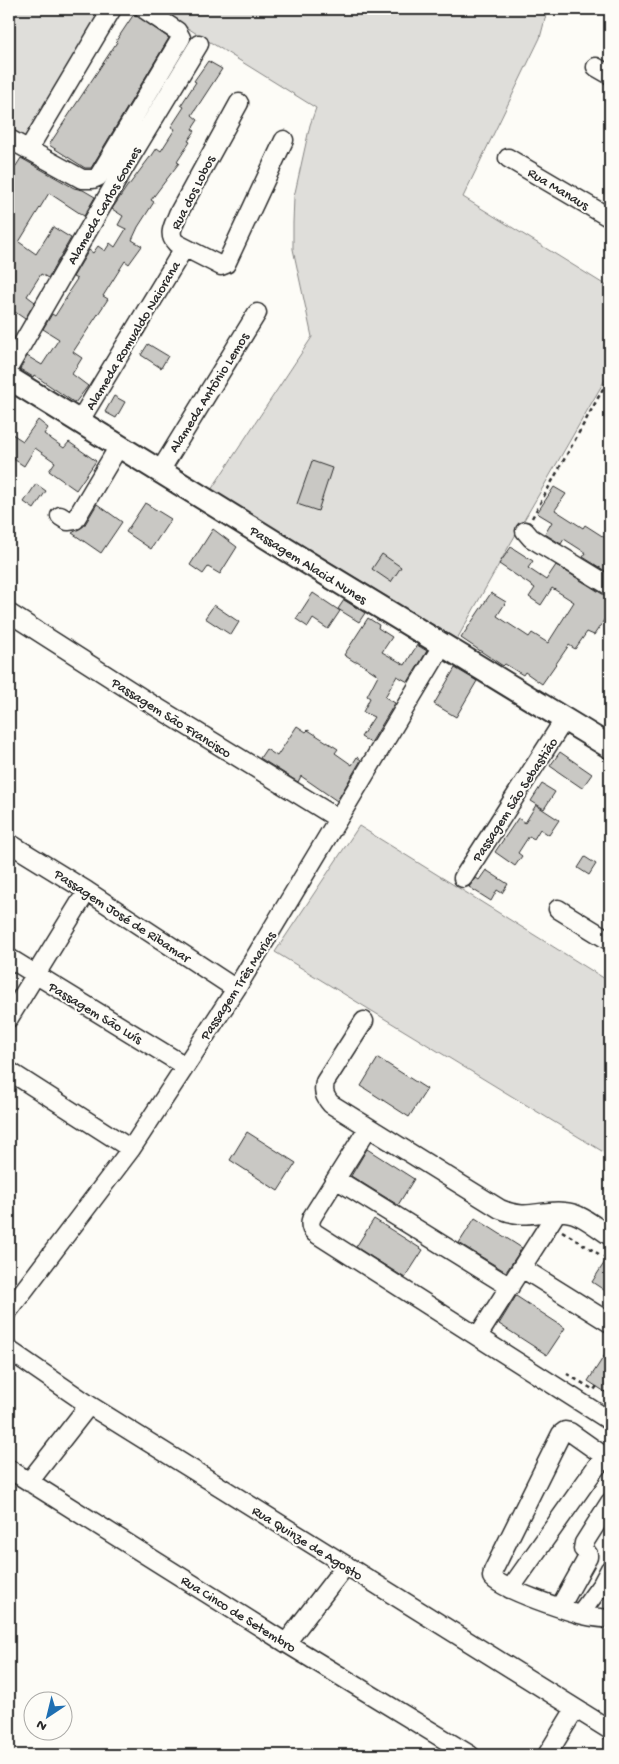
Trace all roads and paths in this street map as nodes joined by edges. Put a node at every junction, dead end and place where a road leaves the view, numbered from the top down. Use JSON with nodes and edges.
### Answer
{"nodes":[{"id":1,"x":112,"y":9,"type":"edge"},
{"id":2,"x":144,"y":9,"type":"edge"},
{"id":3,"x":200,"y":44,"type":"dead end"},
{"id":4,"x":239,"y":103,"type":"dead end"},
{"id":5,"x":9,"y":139,"type":"edge"},
{"id":6,"x":284,"y":140,"type":"dead end"},
{"id":7,"x":28,"y":150,"type":"junction"},
{"id":8,"x":508,"y":158,"type":"dead end"},
{"id":9,"x":610,"y":218,"type":"edge"},
{"id":10,"x":184,"y":248,"type":"junction"},
{"id":11,"x":257,"y":313,"type":"dead end"},
{"id":12,"x":9,"y":367,"type":"edge"},
{"id":13,"x":610,"y":376,"type":"edge"},
{"id":14,"x":9,"y":378,"type":"edge"},
{"id":15,"x":79,"y":422,"type":"junction"},
{"id":16,"x":119,"y":446,"type":"junction"},
{"id":17,"x":160,"y":471,"type":"junction"},
{"id":18,"x":60,"y":516,"type":"dead end"},
{"id":19,"x":525,"y":531,"type":"joint"},
{"id":20,"x":610,"y":586,"type":"edge"},
{"id":21,"x":9,"y":613,"type":"edge"},
{"id":22,"x":442,"y":646,"type":"junction"},
{"id":23,"x":564,"y":720,"type":"junction"},
{"id":24,"x":610,"y":747,"type":"edge"},
{"id":25,"x":338,"y":818,"type":"junction"},
{"id":26,"x":9,"y":843,"type":"edge"},
{"id":27,"x":463,"y":878,"type":"dead end"},
{"id":28,"x":87,"y":891,"type":"junction"},
{"id":29,"x":558,"y":909,"type":"dead end"},
{"id":30,"x":610,"y":941,"type":"edge"},
{"id":31,"x":9,"y":958,"type":"edge"},
{"id":32,"x":36,"y":975,"type":"junction"},
{"id":33,"x":236,"y":989,"type":"junction"},
{"id":34,"x":9,"y":1018,"type":"edge"},
{"id":35,"x":364,"y":1021,"type":"dead end"},
{"id":36,"x":185,"y":1066,"type":"junction"},
{"id":37,"x":9,"y":1071,"type":"edge"},
{"id":38,"x":368,"y":1128,"type":"junction"},
{"id":39,"x":131,"y":1149,"type":"junction"},
{"id":40,"x":336,"y":1179,"type":"junction"},
{"id":41,"x":558,"y":1221,"type":"junction"},
{"id":42,"x":610,"y":1236,"type":"edge"},
{"id":43,"x":610,"y":1261,"type":"edge"},
{"id":44,"x":522,"y":1268,"type":"junction"},
{"id":45,"x":510,"y":1287,"type":"junction"},
{"id":46,"x":12,"y":1299,"type":"edge"},
{"id":47,"x":610,"y":1323,"type":"edge"},
{"id":48,"x":478,"y":1336,"type":"junction"},
{"id":49,"x":9,"y":1350,"type":"edge"},
{"id":50,"x":89,"y":1405,"type":"junction"},
{"id":51,"x":610,"y":1421,"type":"edge"},
{"id":52,"x":607,"y":1459,"type":"edge"},
{"id":53,"x":9,"y":1469,"type":"edge"},
{"id":54,"x":29,"y":1482,"type":"junction"},
{"id":55,"x":610,"y":1502,"type":"edge"},
{"id":56,"x":346,"y":1565,"type":"junction"},
{"id":57,"x":607,"y":1581,"type":"edge"},
{"id":58,"x":510,"y":1588,"type":"junction"},
{"id":59,"x":560,"y":1607,"type":"junction"},
{"id":60,"x":580,"y":1614,"type":"junction"},
{"id":61,"x":610,"y":1619,"type":"edge"},
{"id":62,"x":286,"y":1643,"type":"junction"},
{"id":63,"x":575,"y":1709,"type":"junction"},
{"id":64,"x":610,"y":1730,"type":"edge"},
{"id":65,"x":470,"y":1755,"type":"edge"},
{"id":66,"x":547,"y":1755,"type":"edge"}],
"edges":[{"from":1,"to":7,"type":"street"},
{"from":2,"to":7,"type":"street"},
{"from":3,"to":12,"type":"street","name":"Alameda Carlos Gomes"},
{"from":4,"to":10,"type":"street","name":"Rua dos Lobos"},
{"from":5,"to":7,"type":"street"},
{"from":6,"to":10,"type":"street","name":"Rua dos Lobos"},
{"from":8,"to":9,"type":"street","name":"Rua Manaus"},
{"from":10,"to":15,"type":"street","name":"Alameda Romualdo Naiorana"},
{"from":11,"to":17,"type":"street","name":"Alameda Antônio Lemos"},
{"from":13,"to":19,"type":"path"},
{"from":14,"to":15,"type":"main road","name":"Passagem Alacid Nunes"},
{"from":15,"to":16,"type":"main road","name":"Passagem Alacid Nunes"},
{"from":16,"to":17,"type":"main road","name":"Passagem Alacid Nunes"},
{"from":16,"to":18,"type":"street"},
{"from":17,"to":22,"type":"main road","name":"Passagem Alacid Nunes"},
{"from":19,"to":20,"type":"street"},
{"from":21,"to":25,"type":"street","name":"Passagem São Francisco"},
{"from":22,"to":23,"type":"main road","name":"Passagem Alacid Nunes"},
{"from":22,"to":25,"type":"street","name":"Passagem Três Marias"},
{"from":23,"to":24,"type":"main road","name":"Passagem Alacid Nunes"},
{"from":23,"to":27,"type":"street","name":"Passagem São Sebastião"},
{"from":25,"to":33,"type":"street","name":"Passagem Três Marias"},
{"from":26,"to":28,"type":"street","name":"Passagem José de Ribamar"},
{"from":28,"to":32,"type":"street"},
{"from":28,"to":33,"type":"street","name":"Passagem José de Ribamar"},
{"from":29,"to":30,"type":"street"},
{"from":31,"to":32,"type":"street","name":"Passagem São Luís"},
{"from":32,"to":34,"type":"street"},
{"from":32,"to":36,"type":"street","name":"Passagem São Luís"},
{"from":33,"to":36,"type":"street","name":"Passagem Três Marias"},
{"from":35,"to":38,"type":"street"},
{"from":36,"to":39,"type":"street","name":"Passagem Três Marias"},
{"from":37,"to":39,"type":"street"},
{"from":38,"to":40,"type":"street"},
{"from":38,"to":41,"type":"street"},
{"from":39,"to":46,"type":"street","name":"Passagem Três Marias"},
{"from":40,"to":45,"type":"street"},
{"from":40,"to":48,"type":"street"},
{"from":41,"to":42,"type":"street"},
{"from":41,"to":43,"type":"path"},
{"from":41,"to":44,"type":"street"},
{"from":44,"to":45,"type":"street"},
{"from":44,"to":47,"type":"street"},
{"from":45,"to":48,"type":"street"},
{"from":48,"to":51,"type":"street"},
{"from":49,"to":50,"type":"street","name":"Rua Quinze de Agosto"},
{"from":50,"to":54,"type":"street"},
{"from":50,"to":56,"type":"street","name":"Rua Quinze de Agosto"},
{"from":52,"to":58,"type":"street"},
{"from":52,"to":58,"type":"street"},
{"from":53,"to":54,"type":"street","name":"Rua Cinco de Setembro"},
{"from":54,"to":62,"type":"street","name":"Rua Cinco de Setembro"},
{"from":55,"to":59,"type":"street"},
{"from":56,"to":62,"type":"street"},
{"from":56,"to":63,"type":"street","name":"Rua Quinze de Agosto"},
{"from":57,"to":60,"type":"street"},
{"from":58,"to":59,"type":"street"},
{"from":59,"to":60,"type":"street"},
{"from":60,"to":61,"type":"street"},
{"from":62,"to":65,"type":"street","name":"Rua Cinco de Setembro"},
{"from":63,"to":64,"type":"street","name":"Rua Quinze de Agosto"},
{"from":63,"to":66,"type":"street"}]}
